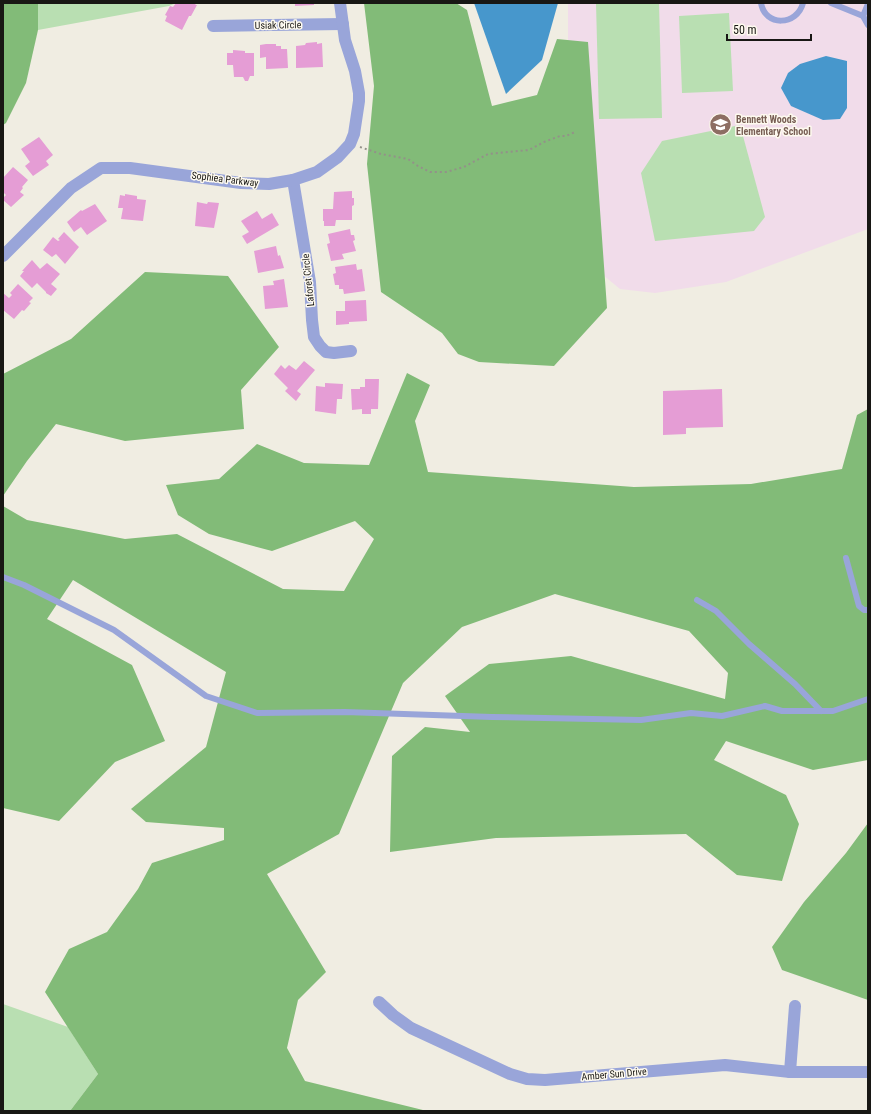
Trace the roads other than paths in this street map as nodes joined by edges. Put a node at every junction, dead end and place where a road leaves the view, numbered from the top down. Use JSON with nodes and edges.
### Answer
{"nodes":[{"id":1,"x":340,"y":3,"type":"edge"},
{"id":2,"x":761,"y":3,"type":"edge"},
{"id":3,"x":803,"y":3,"type":"edge"},
{"id":4,"x":831,"y":3,"type":"edge"},
{"id":5,"x":868,"y":4,"type":"edge"},
{"id":6,"x":862,"y":16,"type":"junction"},
{"id":7,"x":343,"y":24,"type":"junction"},
{"id":8,"x":868,"y":24,"type":"edge"},
{"id":9,"x":213,"y":26,"type":"dead end"},
{"id":10,"x":293,"y":180,"type":"junction"},
{"id":11,"x":3,"y":256,"type":"edge"},
{"id":12,"x":351,"y":351,"type":"dead end"},
{"id":13,"x":846,"y":558,"type":"dead end"},
{"id":14,"x":3,"y":577,"type":"edge"},
{"id":15,"x":697,"y":600,"type":"dead end"},
{"id":16,"x":868,"y":610,"type":"edge"},
{"id":17,"x":868,"y":699,"type":"edge"},
{"id":18,"x":821,"y":711,"type":"junction"},
{"id":19,"x":379,"y":1002,"type":"dead end"},
{"id":20,"x":795,"y":1006,"type":"dead end"},
{"id":21,"x":790,"y":1072,"type":"junction"},
{"id":22,"x":868,"y":1072,"type":"edge"}],
"edges":[{"from":1,"to":7,"type":"street"},
{"from":2,"to":3,"type":"lane"},
{"from":4,"to":6,"type":"lane"},
{"from":5,"to":6,"type":"lane"},
{"from":6,"to":8,"type":"lane"},
{"from":7,"to":9,"type":"street","name":"Usiak Circle"},
{"from":7,"to":10,"type":"street","name":"Sophiea Parkway"},
{"from":10,"to":11,"type":"street","name":"Sophiea Parkway"},
{"from":10,"to":12,"type":"street","name":"Laforet Circle"},
{"from":13,"to":16,"type":"lane"},
{"from":14,"to":18,"type":"lane"},
{"from":15,"to":18,"type":"lane"},
{"from":17,"to":18,"type":"lane"},
{"from":19,"to":21,"type":"street","name":"Amber Sun Drive"},
{"from":20,"to":21,"type":"street"},
{"from":21,"to":22,"type":"street","name":"Amber Sun Drive"}]}
